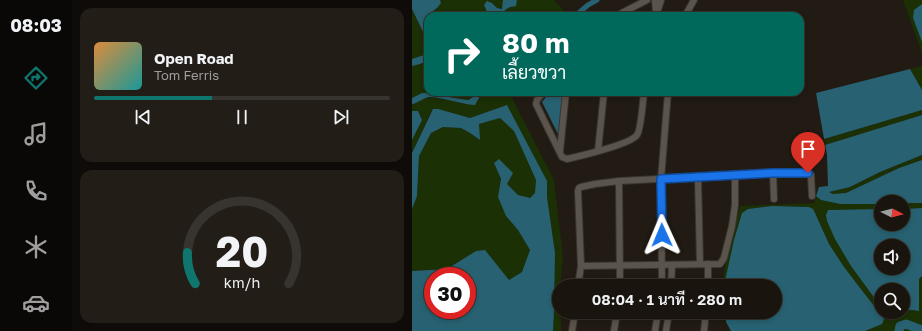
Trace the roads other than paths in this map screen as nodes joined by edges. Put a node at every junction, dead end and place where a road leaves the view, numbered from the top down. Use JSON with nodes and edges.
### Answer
{"nodes":[{"id":1,"x":647,"y":0,"type":"edge"},
{"id":2,"x":655,"y":0,"type":"edge"},
{"id":3,"x":661,"y":0,"type":"edge"},
{"id":4,"x":694,"y":0,"type":"edge"},
{"id":5,"x":624,"y":12,"type":"edge"},
{"id":6,"x":656,"y":12,"type":"edge"},
{"id":7,"x":657,"y":12,"type":"edge"},
{"id":8,"x":687,"y":12,"type":"edge"},
{"id":9,"x":540,"y":96,"type":"edge"},
{"id":10,"x":566,"y":96,"type":"edge"},
{"id":11,"x":604,"y":96,"type":"edge"},
{"id":12,"x":643,"y":96,"type":"edge"},
{"id":13,"x":668,"y":96,"type":"edge"},
{"id":14,"x":598,"y":151,"type":"junction"},
{"id":15,"x":559,"y":153,"type":"junction"},
{"id":16,"x":773,"y":173,"type":"junction"},
{"id":17,"x":735,"y":176,"type":"junction"},
{"id":18,"x":698,"y":177,"type":"junction"},
{"id":19,"x":661,"y":179,"type":"junction"},
{"id":20,"x":619,"y":181,"type":"junction"},
{"id":21,"x":812,"y":196,"type":"dead end"},
{"id":22,"x":774,"y":199,"type":"dead end"},
{"id":23,"x":700,"y":264,"type":"junction"},
{"id":24,"x":708,"y":264,"type":"junction"},
{"id":25,"x":662,"y":265,"type":"junction"},
{"id":26,"x":672,"y":265,"type":"junction"},
{"id":27,"x":581,"y":266,"type":"junction"},
{"id":28,"x":620,"y":266,"type":"junction"},
{"id":29,"x":579,"y":279,"type":"edge"},
{"id":30,"x":620,"y":279,"type":"edge"},
{"id":31,"x":662,"y":279,"type":"edge"},
{"id":32,"x":671,"y":279,"type":"edge"},
{"id":33,"x":708,"y":279,"type":"edge"},
{"id":34,"x":574,"y":319,"type":"edge"},
{"id":35,"x":616,"y":319,"type":"edge"},
{"id":36,"x":657,"y":319,"type":"edge"},
{"id":37,"x":668,"y":319,"type":"edge"},
{"id":38,"x":705,"y":319,"type":"edge"},
{"id":39,"x":572,"y":331,"type":"edge"},
{"id":40,"x":614,"y":331,"type":"edge"},
{"id":41,"x":656,"y":331,"type":"edge"},
{"id":42,"x":666,"y":331,"type":"edge"},
{"id":43,"x":704,"y":331,"type":"edge"}],
"edges":[{"from":1,"to":5,"type":"street"},
{"from":2,"to":6,"type":"street"},
{"from":3,"to":7,"type":"street"},
{"from":4,"to":8,"type":"street"},
{"from":9,"to":15,"type":"street"},
{"from":10,"to":15,"type":"street"},
{"from":11,"to":14,"type":"street"},
{"from":12,"to":14,"type":"street"},
{"from":13,"to":19,"type":"street"},
{"from":14,"to":15,"type":"street"},
{"from":16,"to":17,"type":"street"},
{"from":16,"to":21,"type":"street"},
{"from":16,"to":22,"type":"street"},
{"from":17,"to":18,"type":"street"},
{"from":17,"to":24,"type":"street"},
{"from":18,"to":19,"type":"street"},
{"from":18,"to":23,"type":"street"},
{"from":19,"to":20,"type":"street"},
{"from":19,"to":25,"type":"street"},
{"from":20,"to":27,"type":"street"},
{"from":20,"to":28,"type":"street"},
{"from":23,"to":24,"type":"street"},
{"from":23,"to":26,"type":"street"},
{"from":24,"to":33,"type":"street"},
{"from":25,"to":26,"type":"street"},
{"from":25,"to":28,"type":"street"},
{"from":25,"to":31,"type":"street"},
{"from":26,"to":32,"type":"street"},
{"from":27,"to":28,"type":"street"},
{"from":27,"to":29,"type":"street"},
{"from":28,"to":30,"type":"street"},
{"from":34,"to":39,"type":"street"},
{"from":35,"to":40,"type":"street"},
{"from":36,"to":41,"type":"street"},
{"from":37,"to":42,"type":"street"},
{"from":38,"to":43,"type":"street"}]}
